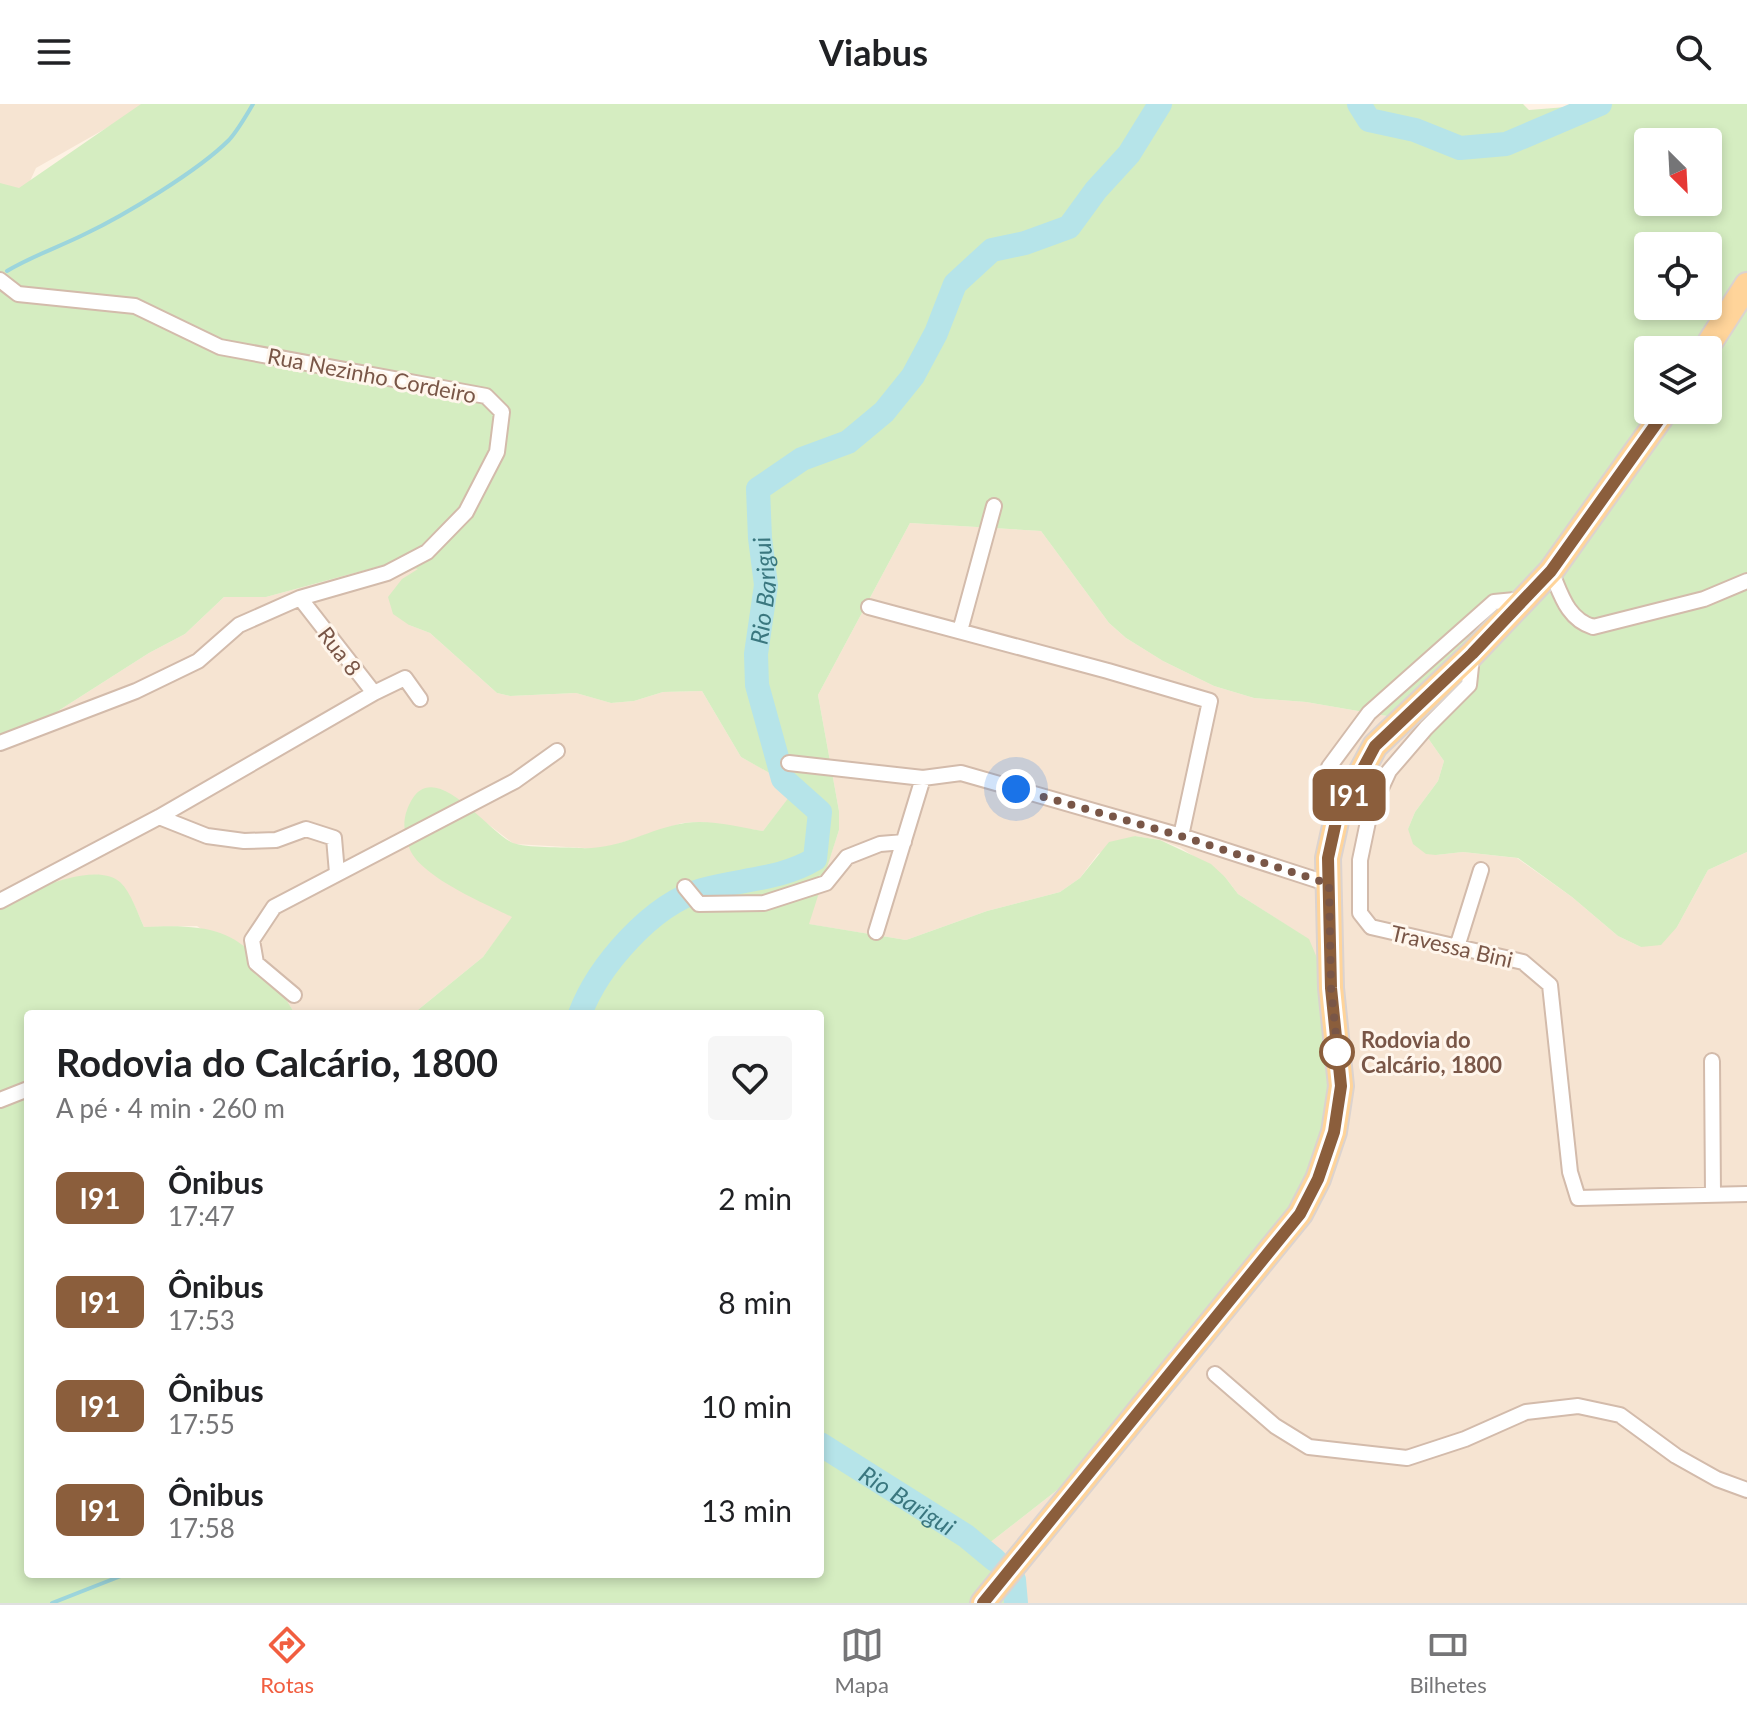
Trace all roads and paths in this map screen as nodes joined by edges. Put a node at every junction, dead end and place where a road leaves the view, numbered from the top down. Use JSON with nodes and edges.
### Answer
{"nodes":[{"id":1,"x":0,"y":280,"type":"edge"},
{"id":2,"x":1747,"y":285,"type":"edge"},
{"id":3,"x":1714,"y":336,"type":"edge"},
{"id":4,"x":1656,"y":424,"type":"edge"},
{"id":5,"x":994,"y":506,"type":"dead end"},
{"id":6,"x":1551,"y":571,"type":"junction"},
{"id":7,"x":1747,"y":581,"type":"edge"},
{"id":8,"x":300,"y":598,"type":"junction"},
{"id":9,"x":1525,"y":599,"type":"junction"},
{"id":10,"x":869,"y":607,"type":"dead end"},
{"id":11,"x":960,"y":631,"type":"junction"},
{"id":12,"x":1472,"y":654,"type":"junction"},
{"id":13,"x":374,"y":693,"type":"junction"},
{"id":14,"x":420,"y":699,"type":"dead end"},
{"id":15,"x":4,"y":743,"type":"edge"},
{"id":16,"x":557,"y":751,"type":"dead end"},
{"id":17,"x":789,"y":763,"type":"dead end"},
{"id":18,"x":1329,"y":767,"type":"dead end"},
{"id":19,"x":923,"y":778,"type":"junction"},
{"id":20,"x":159,"y":817,"type":"junction"},
{"id":21,"x":1181,"y":836,"type":"junction"},
{"id":22,"x":904,"y":842,"type":"junction"},
{"id":23,"x":1481,"y":870,"type":"dead end"},
{"id":24,"x":337,"y":873,"type":"junction"},
{"id":25,"x":1329,"y":884,"type":"junction"},
{"id":26,"x":685,"y":887,"type":"dead end"},
{"id":27,"x":0,"y":901,"type":"edge"},
{"id":28,"x":876,"y":932,"type":"dead end"},
{"id":29,"x":1457,"y":947,"type":"junction"},
{"id":30,"x":294,"y":995,"type":"dead end"},
{"id":31,"x":1712,"y":1061,"type":"dead end"},
{"id":32,"x":24,"y":1091,"type":"edge"},
{"id":33,"x":0,"y":1100,"type":"edge"},
{"id":34,"x":1747,"y":1194,"type":"edge"},
{"id":35,"x":1713,"y":1195,"type":"junction"},
{"id":36,"x":1215,"y":1374,"type":"dead end"},
{"id":37,"x":1747,"y":1490,"type":"edge"},
{"id":38,"x":983,"y":1603,"type":"edge"}],
"edges":[{"from":1,"to":8,"type":"street","name":"Rua Nezinho Cordeiro"},
{"from":2,"to":3,"type":"main road"},
{"from":4,"to":6,"type":"main road"},
{"from":5,"to":11,"type":"street"},
{"from":6,"to":7,"type":"street"},
{"from":6,"to":9,"type":"main road"},
{"from":8,"to":13,"type":"street","name":"Rua 8"},
{"from":8,"to":15,"type":"street","name":"Rua Nezinho Cordeiro"},
{"from":9,"to":12,"type":"main road"},
{"from":9,"to":18,"type":"street"},
{"from":10,"to":11,"type":"street"},
{"from":11,"to":21,"type":"street"},
{"from":12,"to":25,"type":"main road"},
{"from":12,"to":29,"type":"street","name":"Travessa Bini"},
{"from":13,"to":14,"type":"street","name":"Rua 8"},
{"from":13,"to":20,"type":"street"},
{"from":16,"to":24,"type":"street"},
{"from":17,"to":19,"type":"street"},
{"from":19,"to":21,"type":"street"},
{"from":19,"to":22,"type":"street"},
{"from":20,"to":24,"type":"street"},
{"from":20,"to":27,"type":"street"},
{"from":21,"to":25,"type":"street"},
{"from":22,"to":26,"type":"street"},
{"from":22,"to":28,"type":"street"},
{"from":23,"to":29,"type":"street"},
{"from":24,"to":30,"type":"street"},
{"from":25,"to":38,"type":"main road"},
{"from":29,"to":35,"type":"street","name":"Travessa Bini"},
{"from":31,"to":35,"type":"street"},
{"from":32,"to":33,"type":"street"},
{"from":34,"to":35,"type":"street","name":"Travessa Bini"},
{"from":36,"to":37,"type":"street"}]}
